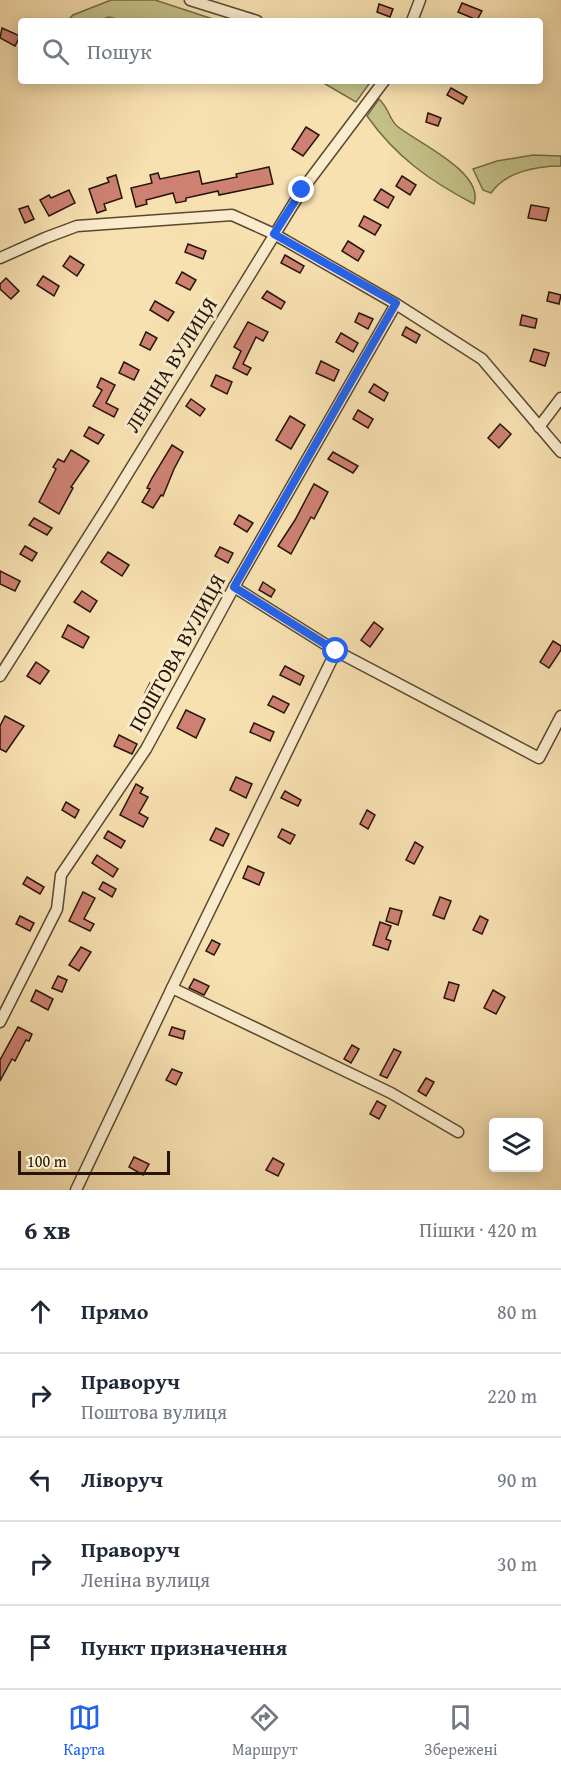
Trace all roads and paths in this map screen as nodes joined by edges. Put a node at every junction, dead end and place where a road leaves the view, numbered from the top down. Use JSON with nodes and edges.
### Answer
{"nodes":[{"id":1,"x":190,"y":0,"type":"edge"},
{"id":2,"x":420,"y":0,"type":"edge"},
{"id":3,"x":206,"y":2,"type":"edge"},
{"id":4,"x":249,"y":18,"type":"edge"},
{"id":5,"x":413,"y":18,"type":"edge"},
{"id":6,"x":382,"y":84,"type":"edge"},
{"id":7,"x":274,"y":234,"type":"junction"},
{"id":8,"x":0,"y":258,"type":"edge"},
{"id":9,"x":396,"y":303,"type":"junction"},
{"id":10,"x":561,"y":398,"type":"edge"},
{"id":11,"x":539,"y":427,"type":"junction"},
{"id":12,"x":561,"y":452,"type":"edge"},
{"id":13,"x":234,"y":587,"type":"junction"},
{"id":14,"x":336,"y":651,"type":"junction"},
{"id":15,"x":0,"y":676,"type":"edge"},
{"id":16,"x":561,"y":716,"type":"edge"},
{"id":17,"x":172,"y":988,"type":"junction"},
{"id":18,"x":0,"y":1022,"type":"edge"},
{"id":19,"x":458,"y":1132,"type":"dead end"},
{"id":20,"x":76,"y":1190,"type":"edge"}],
"edges":[{"from":1,"to":3,"type":"street"},
{"from":2,"to":5,"type":"street"},
{"from":3,"to":4,"type":"street"},
{"from":6,"to":7,"type":"street","name":"ЛЕНІНА ВУЛИЦЯ"},
{"from":7,"to":8,"type":"street"},
{"from":7,"to":9,"type":"street"},
{"from":7,"to":15,"type":"street","name":"ЛЕНІНА ВУЛИЦЯ"},
{"from":9,"to":11,"type":"street"},
{"from":9,"to":13,"type":"street","name":"ПОШТОВА ВУЛИЦЯ"},
{"from":10,"to":11,"type":"street"},
{"from":11,"to":12,"type":"street"},
{"from":13,"to":14,"type":"street"},
{"from":13,"to":18,"type":"street","name":"ПОШТОВА ВУЛИЦЯ"},
{"from":14,"to":16,"type":"street"},
{"from":14,"to":17,"type":"street"},
{"from":17,"to":19,"type":"street"},
{"from":17,"to":20,"type":"street"}]}
